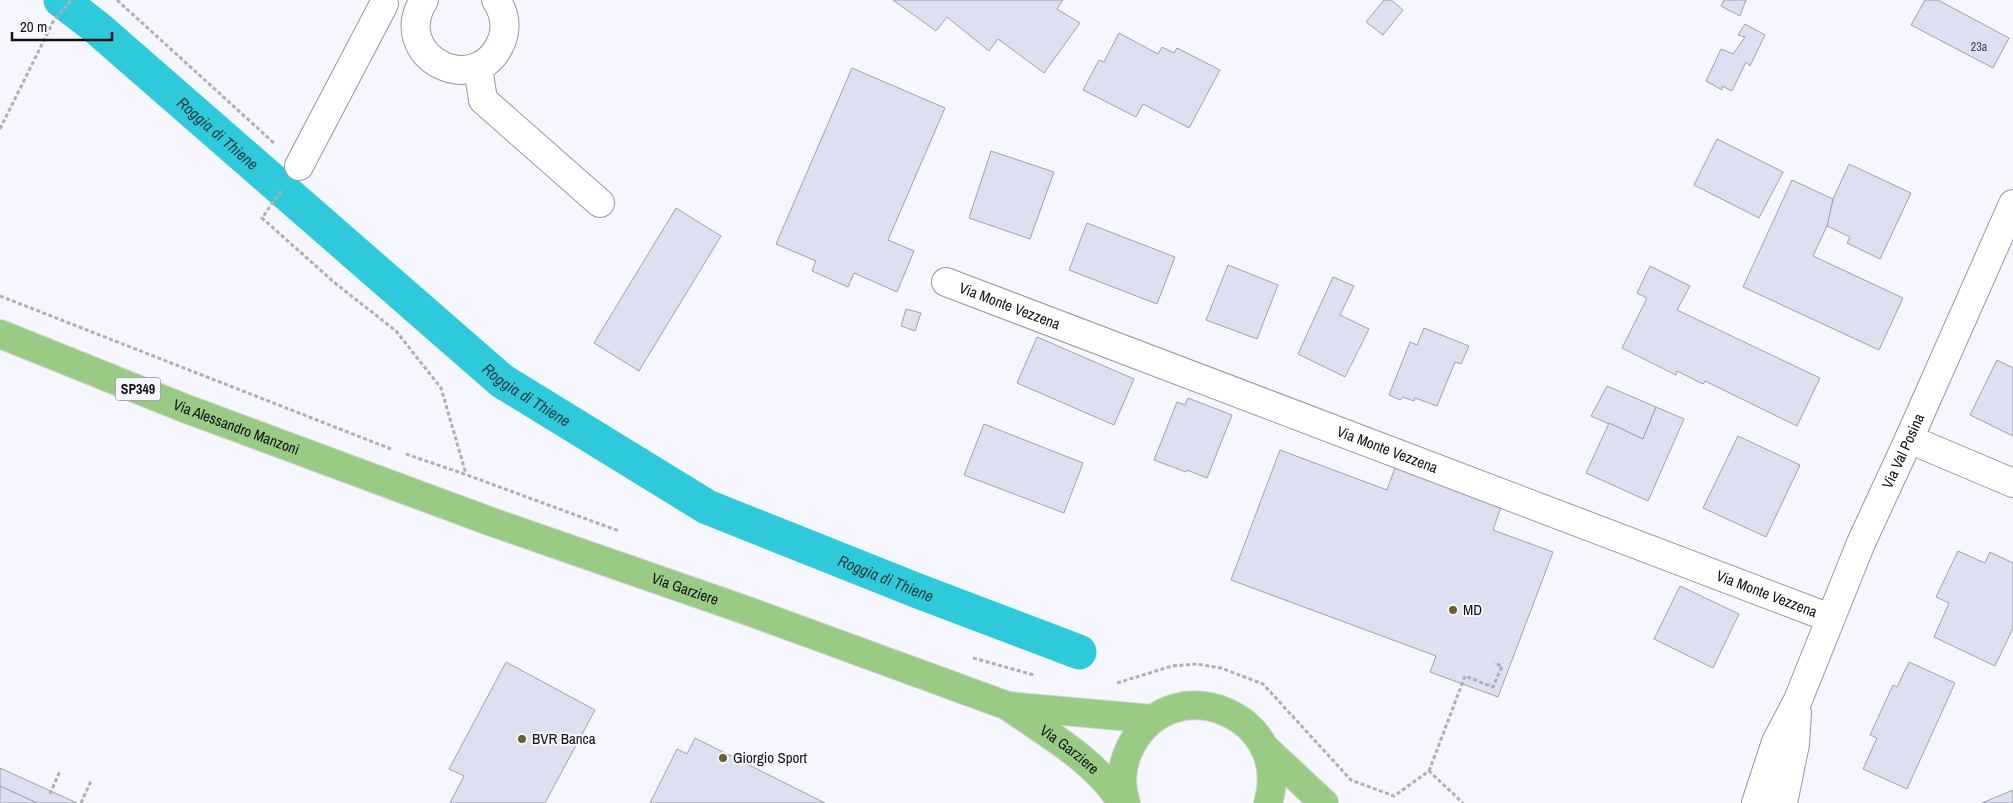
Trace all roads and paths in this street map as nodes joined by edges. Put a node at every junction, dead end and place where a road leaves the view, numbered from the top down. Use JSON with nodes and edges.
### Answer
{"nodes":[{"id":1,"x":70,"y":0,"type":"edge"},
{"id":2,"x":117,"y":0,"type":"edge"},
{"id":3,"x":496,"y":0,"type":"edge"},
{"id":4,"x":378,"y":2,"type":"edge"},
{"id":5,"x":421,"y":6,"type":"edge"},
{"id":6,"x":478,"y":67,"type":"junction"},
{"id":7,"x":0,"y":129,"type":"edge"},
{"id":8,"x":300,"y":166,"type":"joint"},
{"id":9,"x":275,"y":200,"type":"dead end"},
{"id":10,"x":600,"y":203,"type":"dead end"},
{"id":11,"x":2013,"y":204,"type":"edge"},
{"id":12,"x":946,"y":282,"type":"dead end"},
{"id":13,"x":0,"y":296,"type":"edge"},
{"id":14,"x":0,"y":334,"type":"edge"},
{"id":15,"x":1909,"y":439,"type":"junction"},
{"id":16,"x":393,"y":450,"type":"dead end"},
{"id":17,"x":361,"y":474,"type":"joint"},
{"id":18,"x":467,"y":474,"type":"dead end"},
{"id":19,"x":2013,"y":483,"type":"edge"},
{"id":20,"x":1830,"y":618,"type":"junction"},
{"id":21,"x":1494,"y":663,"type":"dead end"},
{"id":22,"x":1798,"y":700,"type":"junction"},
{"id":23,"x":1008,"y":706,"type":"junction"},
{"id":24,"x":1152,"y":719,"type":"junction"},
{"id":25,"x":1265,"y":748,"type":"junction"},
{"id":26,"x":60,"y":771,"type":"dead end"},
{"id":27,"x":1429,"y":771,"type":"dead end"},
{"id":28,"x":91,"y":781,"type":"dead end"},
{"id":29,"x":50,"y":794,"type":"dead end"},
{"id":30,"x":81,"y":803,"type":"edge"},
{"id":31,"x":1124,"y":803,"type":"edge"},
{"id":32,"x":1268,"y":803,"type":"edge"},
{"id":33,"x":1324,"y":803,"type":"edge"},
{"id":34,"x":1756,"y":803,"type":"edge"},
{"id":35,"x":1783,"y":803,"type":"edge"}],
"edges":[{"from":1,"to":7,"type":"path"},
{"from":2,"to":8,"type":"path"},
{"from":3,"to":6,"type":"street"},
{"from":4,"to":5,"type":"street"},
{"from":4,"to":8,"type":"street"},
{"from":5,"to":6,"type":"street"},
{"from":6,"to":10,"type":"street"},
{"from":9,"to":18,"type":"path"},
{"from":11,"to":15,"type":"street","name":"Via Val Posina"},
{"from":12,"to":20,"type":"street","name":"Via Monte Vezzena"},
{"from":13,"to":16,"type":"path"},
{"from":14,"to":17,"type":"main road","name":"Via Alessandro Manzoni","number":"SP349"},
{"from":15,"to":19,"type":"street"},
{"from":15,"to":20,"type":"street","name":"Via Val Posina"},
{"from":17,"to":23,"type":"main road","name":"Via Garziere","number":"SP349"},
{"from":20,"to":22,"type":"street","name":"Via Val Posina"},
{"from":21,"to":27,"type":"path"},
{"from":22,"to":34,"type":"street","name":"Via Val Posina"},
{"from":22,"to":35,"type":"street","name":"Via Val Posina"},
{"from":23,"to":24,"type":"main road","name":"Via Garziere"},
{"from":23,"to":31,"type":"main road","name":"Via Garziere"},
{"from":24,"to":25,"type":"main road","name":"Via Garziere"},
{"from":24,"to":31,"type":"main road","name":"Via Garziere"},
{"from":25,"to":32,"type":"main road","name":"Via Garziere"},
{"from":25,"to":33,"type":"main road","name":"Via Garziere"},
{"from":26,"to":29,"type":"path"},
{"from":28,"to":30,"type":"path"}]}
